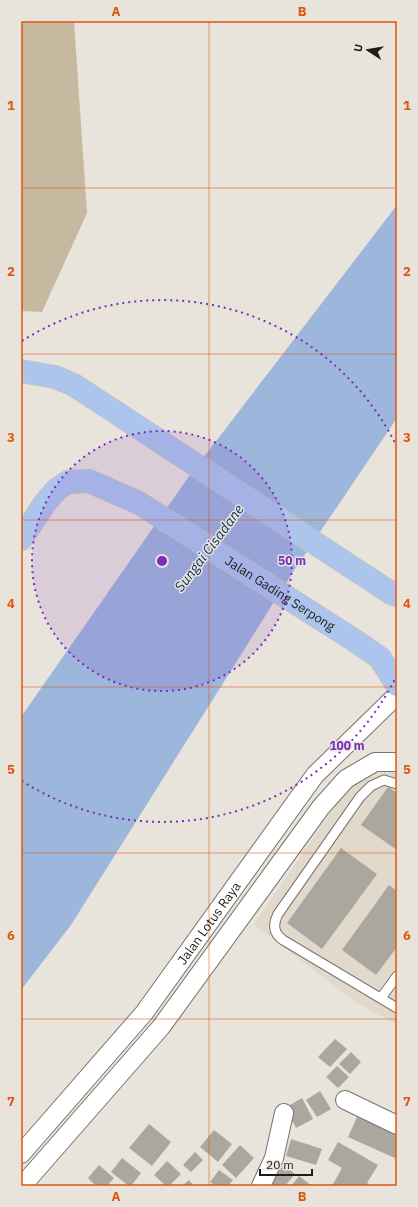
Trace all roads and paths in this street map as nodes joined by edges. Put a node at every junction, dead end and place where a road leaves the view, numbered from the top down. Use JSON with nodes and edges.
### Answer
{"nodes":[{"id":1,"x":21,"y":371,"type":"edge"},
{"id":2,"x":45,"y":503,"type":"junction"},
{"id":3,"x":21,"y":521,"type":"edge"},
{"id":4,"x":21,"y":539,"type":"edge"},
{"id":5,"x":394,"y":594,"type":"edge"},
{"id":6,"x":397,"y":685,"type":"edge"},
{"id":7,"x":397,"y":695,"type":"edge"},
{"id":8,"x":334,"y":756,"type":"junction"},
{"id":9,"x":397,"y":762,"type":"edge"},
{"id":10,"x":346,"y":779,"type":"junction"},
{"id":11,"x":397,"y":784,"type":"edge"},
{"id":12,"x":397,"y":976,"type":"edge"},
{"id":13,"x":381,"y":998,"type":"junction"},
{"id":14,"x":397,"y":1008,"type":"edge"},
{"id":15,"x":345,"y":1100,"type":"dead end"},
{"id":16,"x":284,"y":1113,"type":"dead end"},
{"id":17,"x":397,"y":1126,"type":"edge"},
{"id":18,"x":21,"y":1154,"type":"edge"},
{"id":19,"x":22,"y":1186,"type":"edge"},
{"id":20,"x":261,"y":1186,"type":"edge"}],
"edges":[{"from":1,"to":5,"type":"main road"},
{"from":2,"to":3,"type":"main road"},
{"from":2,"to":4,"type":"main road","name":"Jalan Gading Serpong"},
{"from":2,"to":6,"type":"main road","name":"Jalan Gading Serpong"},
{"from":7,"to":8,"type":"street","name":"Jalan Lotus Raya"},
{"from":8,"to":10,"type":"street"},
{"from":8,"to":18,"type":"street","name":"Jalan Lotus Raya"},
{"from":9,"to":10,"type":"street","name":"Jalan Lotus Raya"},
{"from":10,"to":19,"type":"street","name":"Jalan Lotus Raya"},
{"from":11,"to":13,"type":"lane"},
{"from":12,"to":13,"type":"lane"},
{"from":13,"to":14,"type":"lane"},
{"from":15,"to":17,"type":"street"},
{"from":16,"to":20,"type":"street"}]}
